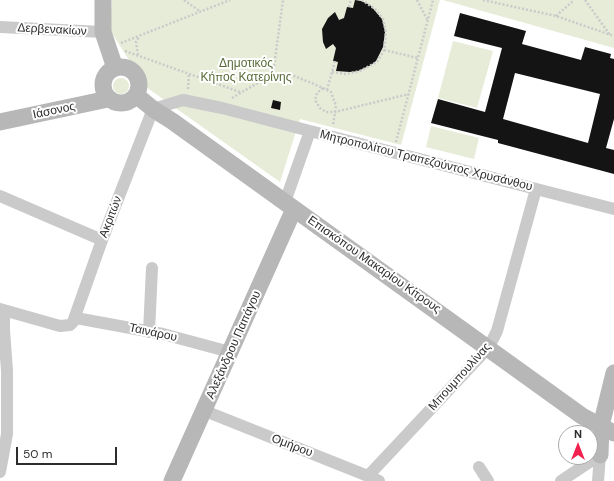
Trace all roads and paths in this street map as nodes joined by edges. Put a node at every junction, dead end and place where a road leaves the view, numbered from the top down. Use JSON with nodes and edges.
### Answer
{"nodes":[{"id":1,"x":103,"y":0,"type":"edge"},
{"id":2,"x":184,"y":0,"type":"edge"},
{"id":3,"x":230,"y":0,"type":"edge"},
{"id":4,"x":283,"y":0,"type":"edge"},
{"id":5,"x":351,"y":0,"type":"edge"},
{"id":6,"x":362,"y":0,"type":"edge"},
{"id":7,"x":417,"y":0,"type":"edge"},
{"id":8,"x":434,"y":0,"type":"edge"},
{"id":9,"x":483,"y":0,"type":"edge"},
{"id":10,"x":574,"y":0,"type":"edge"},
{"id":11,"x":585,"y":0,"type":"edge"},
{"id":12,"x":349,"y":7,"type":"dead end"},
{"id":13,"x":201,"y":12,"type":"junction"},
{"id":14,"x":556,"y":16,"type":"junction"},
{"id":15,"x":428,"y":22,"type":"junction"},
{"id":16,"x":0,"y":27,"type":"edge"},
{"id":17,"x":103,"y":32,"type":"junction"},
{"id":18,"x":610,"y":35,"type":"junction"},
{"id":19,"x":139,"y":36,"type":"junction"},
{"id":20,"x":614,"y":36,"type":"edge"},
{"id":21,"x":120,"y":44,"type":"dead end"},
{"id":22,"x":119,"y":49,"type":"dead end"},
{"id":23,"x":384,"y":50,"type":"junction"},
{"id":24,"x":138,"y":56,"type":"junction"},
{"id":25,"x":418,"y":58,"type":"junction"},
{"id":26,"x":335,"y":61,"type":"dead end"},
{"id":27,"x":115,"y":68,"type":"junction"},
{"id":28,"x":332,"y":72,"type":"junction"},
{"id":29,"x":188,"y":74,"type":"junction"},
{"id":30,"x":273,"y":74,"type":"junction"},
{"id":31,"x":323,"y":88,"type":"junction"},
{"id":32,"x":327,"y":90,"type":"junction"},
{"id":33,"x":241,"y":93,"type":"junction"},
{"id":34,"x":188,"y":94,"type":"dead end"},
{"id":35,"x":409,"y":94,"type":"junction"},
{"id":36,"x":136,"y":95,"type":"junction"},
{"id":37,"x":108,"y":99,"type":"junction"},
{"id":38,"x":230,"y":99,"type":"dead end"},
{"id":39,"x":153,"y":109,"type":"junction"},
{"id":40,"x":335,"y":112,"type":"junction"},
{"id":41,"x":0,"y":122,"type":"edge"},
{"id":42,"x":332,"y":130,"type":"dead end"},
{"id":43,"x":310,"y":131,"type":"junction"},
{"id":44,"x":395,"y":146,"type":"dead end"},
{"id":45,"x":536,"y":189,"type":"junction"},
{"id":46,"x":0,"y":196,"type":"edge"},
{"id":47,"x":289,"y":205,"type":"junction"},
{"id":48,"x":614,"y":209,"type":"edge"},
{"id":49,"x":102,"y":240,"type":"junction"},
{"id":50,"x":152,"y":268,"type":"dead end"},
{"id":51,"x":2,"y":310,"type":"edge"},
{"id":52,"x":73,"y":321,"type":"junction"},
{"id":53,"x":149,"y":332,"type":"junction"},
{"id":54,"x":489,"y":347,"type":"junction"},
{"id":55,"x":230,"y":352,"type":"junction"},
{"id":56,"x":614,"y":373,"type":"edge"},
{"id":57,"x":204,"y":411,"type":"junction"},
{"id":58,"x":608,"y":429,"type":"edge"},
{"id":59,"x":600,"y":455,"type":"junction"},
{"id":60,"x":479,"y":468,"type":"dead end"},
{"id":61,"x":0,"y":472,"type":"edge"},
{"id":62,"x":374,"y":478,"type":"edge"},
{"id":63,"x":172,"y":481,"type":"edge"},
{"id":64,"x":488,"y":481,"type":"edge"},
{"id":65,"x":561,"y":481,"type":"edge"},
{"id":66,"x":598,"y":481,"type":"edge"}],
"edges":[{"from":1,"to":17,"type":"main road"},
{"from":2,"to":13,"type":"path"},
{"from":3,"to":13,"type":"path"},
{"from":4,"to":30,"type":"path"},
{"from":5,"to":12,"type":"path"},
{"from":6,"to":23,"type":"path"},
{"from":7,"to":15,"type":"path"},
{"from":8,"to":15,"type":"path"},
{"from":9,"to":14,"type":"path"},
{"from":10,"to":14,"type":"path"},
{"from":11,"to":18,"type":"path"},
{"from":13,"to":19,"type":"path"},
{"from":14,"to":18,"type":"path"},
{"from":15,"to":25,"type":"path"},
{"from":16,"to":17,"type":"street","name":"Δερβενακίων"},
{"from":17,"to":27,"type":"main road"},
{"from":18,"to":20,"type":"path"},
{"from":19,"to":21,"type":"path"},
{"from":19,"to":24,"type":"path"},
{"from":22,"to":24,"type":"path"},
{"from":23,"to":25,"type":"path"},
{"from":23,"to":28,"type":"path"},
{"from":24,"to":29,"type":"path"},
{"from":25,"to":35,"type":"path"},
{"from":26,"to":28,"type":"path"},
{"from":27,"to":36,"type":"main road"},
{"from":27,"to":37,"type":"main road"},
{"from":28,"to":32,"type":"path"},
{"from":29,"to":33,"type":"path"},
{"from":29,"to":34,"type":"path"},
{"from":30,"to":31,"type":"path"},
{"from":30,"to":33,"type":"path"},
{"from":31,"to":32,"type":"path"},
{"from":31,"to":40,"type":"path"},
{"from":32,"to":40,"type":"path"},
{"from":33,"to":38,"type":"path"},
{"from":35,"to":40,"type":"path"},
{"from":35,"to":44,"type":"path"},
{"from":36,"to":37,"type":"main road"},
{"from":36,"to":39,"type":"main road","name":"Επισκόπου Μακαρίου Κίτρους"},
{"from":37,"to":41,"type":"main road","name":"Ιάσονος"},
{"from":39,"to":43,"type":"street"},
{"from":39,"to":47,"type":"main road","name":"Επισκόπου Μακαρίου Κίτρους"},
{"from":39,"to":49,"type":"street","name":"Ακριτών"},
{"from":40,"to":42,"type":"path"},
{"from":43,"to":45,"type":"street","name":"Μητροπολίτου Τραπεζούντος Χρυσάνθου"},
{"from":43,"to":47,"type":"street","name":"Μητροπολίτου Τραπεζούντος Χρυσάνθου"},
{"from":45,"to":48,"type":"street","name":"Μητροπολίτου Τραπεζούντος Χρυσάνθου"},
{"from":45,"to":54,"type":"street","name":"Μπουμπουλίνας"},
{"from":46,"to":49,"type":"street"},
{"from":47,"to":54,"type":"main road","name":"Επισκόπου Μακαρίου Κίτρους"},
{"from":47,"to":55,"type":"main road","name":"Αλεξάνδρου Παπάγου"},
{"from":49,"to":52,"type":"street","name":"Ακριτών"},
{"from":50,"to":53,"type":"street"},
{"from":51,"to":52,"type":"street","name":"Ταινάρου"},
{"from":51,"to":61,"type":"street"},
{"from":52,"to":53,"type":"street","name":"Ταινάρου"},
{"from":53,"to":55,"type":"street","name":"Ταινάρου"},
{"from":54,"to":58,"type":"main road","name":"Επισκόπου Μακαρίου Κίτρους"},
{"from":54,"to":62,"type":"street","name":"Μπουμπουλίνας"},
{"from":55,"to":57,"type":"main road","name":"Αλεξάνδρου Παπάγου"},
{"from":56,"to":58,"type":"main road"},
{"from":57,"to":62,"type":"street","name":"Ομήρου"},
{"from":57,"to":63,"type":"main road","name":"Αλεξάνδρου Παπάγου"},
{"from":58,"to":59,"type":"main road"},
{"from":59,"to":65,"type":"street"},
{"from":59,"to":66,"type":"street"},
{"from":60,"to":64,"type":"street"}]}
